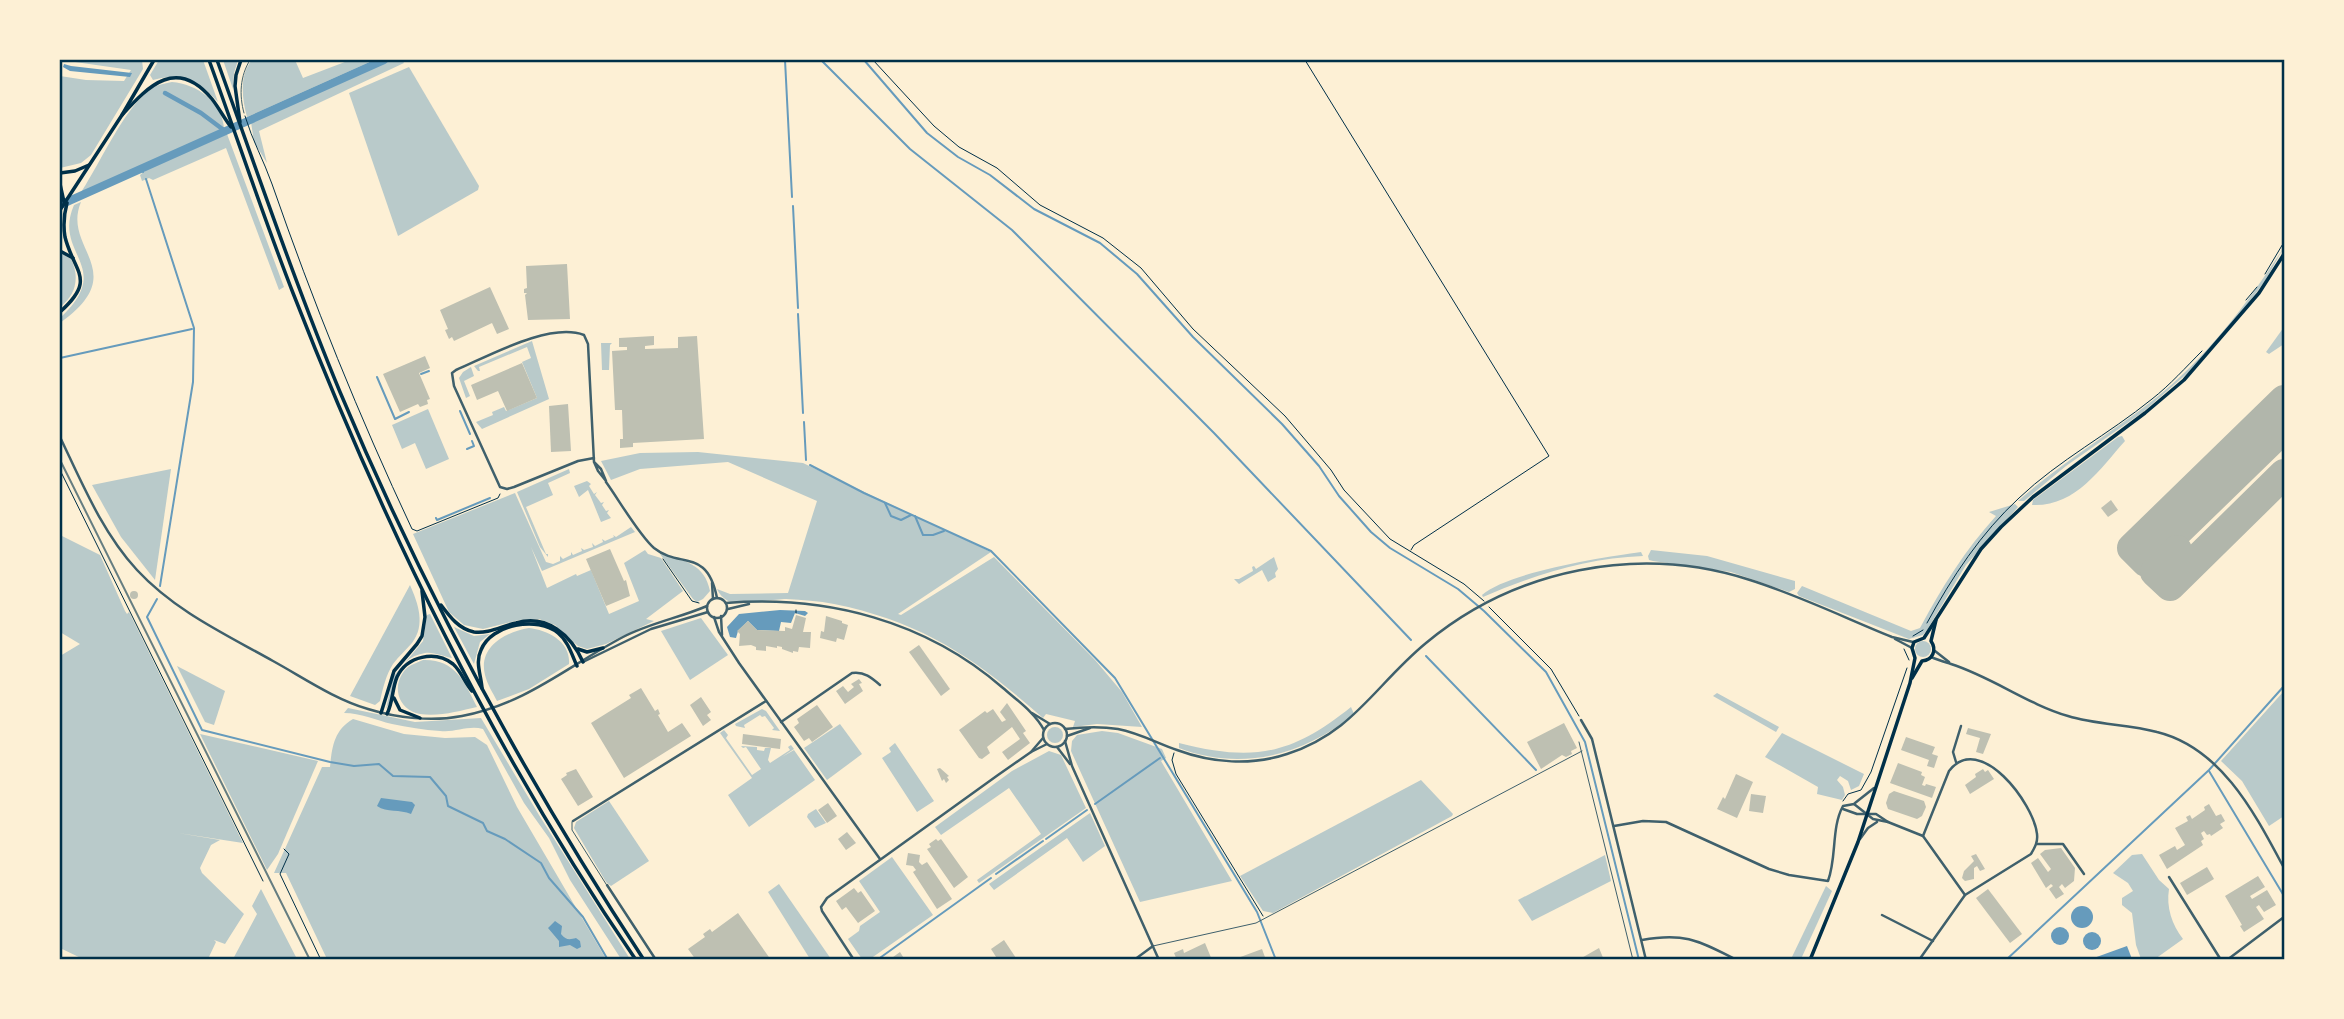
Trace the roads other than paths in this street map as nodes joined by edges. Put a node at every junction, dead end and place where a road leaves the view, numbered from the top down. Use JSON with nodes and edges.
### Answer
{"nodes":[{"id":1,"x":153,"y":60,"type":"edge"},
{"id":2,"x":209,"y":60,"type":"edge"},
{"id":3,"x":217,"y":60,"type":"edge"},
{"id":4,"x":241,"y":60,"type":"edge"},
{"id":5,"x":250,"y":60,"type":"edge"},
{"id":6,"x":122,"y":115,"type":"junction"},
{"id":7,"x":241,"y":115,"type":"junction"},
{"id":8,"x":228,"y":120,"type":"junction"},
{"id":9,"x":91,"y":164,"type":"junction"},
{"id":10,"x":60,"y":173,"type":"edge"},
{"id":11,"x":60,"y":184,"type":"edge"},
{"id":12,"x":65,"y":197,"type":"junction"},
{"id":13,"x":60,"y":210,"type":"edge"},
{"id":14,"x":60,"y":251,"type":"edge"},
{"id":15,"x":2284,"y":254,"type":"edge"},
{"id":16,"x":74,"y":259,"type":"junction"},
{"id":17,"x":60,"y":312,"type":"edge"},
{"id":18,"x":60,"y":437,"type":"edge"},
{"id":19,"x":594,"y":460,"type":"junction"},
{"id":20,"x":422,"y":589,"type":"junction"},
{"id":21,"x":433,"y":595,"type":"junction"},
{"id":22,"x":715,"y":598,"type":"junction"},
{"id":23,"x":726,"y":603,"type":"junction"},
{"id":24,"x":752,"y":603,"type":"junction"},
{"id":25,"x":708,"y":606,"type":"junction"},
{"id":26,"x":727,"y":609,"type":"junction"},
{"id":27,"x":708,"y":612,"type":"junction"},
{"id":28,"x":722,"y":616,"type":"junction"},
{"id":29,"x":714,"y":617,"type":"junction"},
{"id":30,"x":1936,"y":620,"type":"junction"},
{"id":31,"x":723,"y":638,"type":"junction"},
{"id":32,"x":1924,"y":638,"type":"junction"},
{"id":33,"x":1931,"y":641,"type":"junction"},
{"id":34,"x":1905,"y":642,"type":"junction"},
{"id":35,"x":1914,"y":642,"type":"junction"},
{"id":36,"x":576,"y":648,"type":"junction"},
{"id":37,"x":603,"y":648,"type":"junction"},
{"id":38,"x":1912,"y":649,"type":"junction"},
{"id":39,"x":1934,"y":651,"type":"junction"},
{"id":40,"x":1931,"y":657,"type":"junction"},
{"id":41,"x":1915,"y":658,"type":"junction"},
{"id":42,"x":1922,"y":661,"type":"junction"},
{"id":43,"x":583,"y":663,"type":"junction"},
{"id":44,"x":1952,"y":664,"type":"junction"},
{"id":45,"x":577,"y":666,"type":"junction"},
{"id":46,"x":1909,"y":682,"type":"junction"},
{"id":47,"x":880,"y":685,"type":"dead end"},
{"id":48,"x":482,"y":690,"type":"junction"},
{"id":49,"x":394,"y":691,"type":"junction"},
{"id":50,"x":477,"y":695,"type":"junction"},
{"id":51,"x":766,"y":701,"type":"junction"},
{"id":52,"x":1029,"y":711,"type":"junction"},
{"id":53,"x":384,"y":714,"type":"junction"},
{"id":54,"x":420,"y":718,"type":"junction"},
{"id":55,"x":1581,"y":720,"type":"road end"},
{"id":56,"x":781,"y":722,"type":"junction"},
{"id":57,"x":1051,"y":724,"type":"junction"},
{"id":58,"x":1961,"y":726,"type":"dead end"},
{"id":59,"x":1094,"y":727,"type":"junction"},
{"id":60,"x":1065,"y":729,"type":"junction"},
{"id":61,"x":1044,"y":730,"type":"junction"},
{"id":62,"x":1067,"y":736,"type":"junction"},
{"id":63,"x":1043,"y":738,"type":"junction"},
{"id":64,"x":1065,"y":741,"type":"junction"},
{"id":65,"x":1579,"y":742,"type":"dead end"},
{"id":66,"x":1047,"y":744,"type":"junction"},
{"id":67,"x":1057,"y":747,"type":"junction"},
{"id":68,"x":1582,"y":751,"type":"junction"},
{"id":69,"x":1031,"y":752,"type":"junction"},
{"id":70,"x":1956,"y":762,"type":"junction"},
{"id":71,"x":1072,"y":766,"type":"junction"},
{"id":72,"x":1874,"y":788,"type":"junction"},
{"id":73,"x":1854,"y":804,"type":"junction"},
{"id":74,"x":1841,"y":810,"type":"junction"},
{"id":75,"x":1867,"y":813,"type":"junction"},
{"id":76,"x":573,"y":821,"type":"joint"},
{"id":77,"x":1879,"y":821,"type":"junction"},
{"id":78,"x":1888,"y":822,"type":"junction"},
{"id":79,"x":1614,"y":826,"type":"junction"},
{"id":80,"x":1923,"y":835,"type":"junction"},
{"id":81,"x":1858,"y":842,"type":"junction"},
{"id":82,"x":2036,"y":844,"type":"junction"},
{"id":83,"x":880,"y":859,"type":"junction"},
{"id":84,"x":2284,"y":868,"type":"edge"},
{"id":85,"x":2084,"y":874,"type":"dead end"},
{"id":86,"x":2169,"y":877,"type":"dead end"},
{"id":87,"x":607,"y":885,"type":"joint"},
{"id":88,"x":1965,"y":895,"type":"junction"},
{"id":89,"x":1882,"y":915,"type":"dead end"},
{"id":90,"x":2284,"y":917,"type":"edge"},
{"id":91,"x":1642,"y":940,"type":"junction"},
{"id":92,"x":1933,"y":941,"type":"junction"},
{"id":93,"x":1153,"y":946,"type":"junction"},
{"id":94,"x":636,"y":960,"type":"edge"},
{"id":95,"x":644,"y":960,"type":"edge"},
{"id":96,"x":656,"y":960,"type":"edge"},
{"id":97,"x":855,"y":960,"type":"edge"},
{"id":98,"x":1134,"y":960,"type":"edge"},
{"id":99,"x":1159,"y":960,"type":"edge"},
{"id":100,"x":1633,"y":960,"type":"edge"},
{"id":101,"x":1646,"y":960,"type":"edge"},
{"id":102,"x":1737,"y":960,"type":"edge"},
{"id":103,"x":1810,"y":960,"type":"edge"},
{"id":104,"x":1919,"y":960,"type":"edge"},
{"id":105,"x":2221,"y":960,"type":"edge"},
{"id":106,"x":2227,"y":960,"type":"edge"}],
"edges":[{"from":1,"to":6,"type":"main road"},
{"from":2,"to":8,"type":"main road"},
{"from":3,"to":7,"type":"main road"},
{"from":4,"to":7,"type":"main road"},
{"from":5,"to":7,"type":"lane"},
{"from":6,"to":8,"type":"main road"},
{"from":6,"to":9,"type":"main road"},
{"from":7,"to":21,"type":"main road"},
{"from":8,"to":20,"type":"main road"},
{"from":9,"to":10,"type":"main road"},
{"from":9,"to":12,"type":"main road"},
{"from":11,"to":12,"type":"main road"},
{"from":12,"to":13,"type":"main road"},
{"from":12,"to":16,"type":"main road"},
{"from":14,"to":16,"type":"main road"},
{"from":15,"to":30,"type":"main road"},
{"from":16,"to":17,"type":"main road"},
{"from":18,"to":53,"type":"street"},
{"from":19,"to":19,"type":"street"},
{"from":19,"to":22,"type":"street"},
{"from":20,"to":50,"type":"main road"},
{"from":20,"to":53,"type":"main road"},
{"from":21,"to":36,"type":"main road"},
{"from":21,"to":48,"type":"main road"},
{"from":22,"to":23,"type":"street"},
{"from":22,"to":25,"type":"street"},
{"from":23,"to":24,"type":"street"},
{"from":23,"to":26,"type":"street"},
{"from":24,"to":26,"type":"street"},
{"from":24,"to":52,"type":"street"},
{"from":25,"to":27,"type":"street"},
{"from":25,"to":37,"type":"street"},
{"from":26,"to":28,"type":"street"},
{"from":27,"to":29,"type":"street"},
{"from":27,"to":43,"type":"street"},
{"from":28,"to":29,"type":"street"},
{"from":28,"to":31,"type":"street"},
{"from":29,"to":31,"type":"street"},
{"from":30,"to":32,"type":"main road"},
{"from":30,"to":33,"type":"main road"},
{"from":31,"to":51,"type":"street"},
{"from":32,"to":33,"type":"main road"},
{"from":32,"to":35,"type":"main road"},
{"from":33,"to":39,"type":"main road"},
{"from":34,"to":35,"type":"street"},
{"from":34,"to":38,"type":"street"},
{"from":34,"to":59,"type":"street"},
{"from":35,"to":38,"type":"main road"},
{"from":36,"to":37,"type":"main road"},
{"from":36,"to":43,"type":"main road"},
{"from":37,"to":43,"type":"street"},
{"from":38,"to":41,"type":"main road"},
{"from":39,"to":40,"type":"main road"},
{"from":39,"to":44,"type":"street"},
{"from":40,"to":42,"type":"main road"},
{"from":40,"to":44,"type":"street"},
{"from":41,"to":42,"type":"main road"},
{"from":41,"to":46,"type":"main road"},
{"from":42,"to":46,"type":"main road"},
{"from":43,"to":45,"type":"street"},
{"from":44,"to":84,"type":"street"},
{"from":45,"to":48,"type":"main road"},
{"from":45,"to":54,"type":"street"},
{"from":46,"to":72,"type":"main road"},
{"from":47,"to":56,"type":"street"},
{"from":48,"to":95,"type":"main road"},
{"from":49,"to":50,"type":"main road"},
{"from":49,"to":53,"type":"main road"},
{"from":49,"to":54,"type":"main road"},
{"from":50,"to":94,"type":"main road"},
{"from":51,"to":56,"type":"street"},
{"from":51,"to":76,"type":"street"},
{"from":52,"to":57,"type":"street"},
{"from":52,"to":61,"type":"street"},
{"from":53,"to":54,"type":"street"},
{"from":55,"to":79,"type":"street"},
{"from":56,"to":83,"type":"street"},
{"from":57,"to":60,"type":"street"},
{"from":57,"to":61,"type":"street"},
{"from":58,"to":70,"type":"street"},
{"from":59,"to":60,"type":"street"},
{"from":59,"to":62,"type":"street"},
{"from":60,"to":62,"type":"street"},
{"from":61,"to":63,"type":"street"},
{"from":62,"to":64,"type":"street"},
{"from":63,"to":66,"type":"street"},
{"from":63,"to":69,"type":"street"},
{"from":64,"to":67,"type":"street"},
{"from":64,"to":71,"type":"street"},
{"from":65,"to":68,"type":"lane"},
{"from":66,"to":67,"type":"street"},
{"from":66,"to":69,"type":"street"},
{"from":67,"to":71,"type":"street"},
{"from":68,"to":93,"type":"lane"},
{"from":68,"to":100,"type":"lane"},
{"from":69,"to":83,"type":"street"},
{"from":70,"to":80,"type":"street"},
{"from":70,"to":82,"type":"street"},
{"from":71,"to":93,"type":"street"},
{"from":72,"to":73,"type":"street"},
{"from":72,"to":75,"type":"main road"},
{"from":73,"to":74,"type":"street"},
{"from":73,"to":75,"type":"street"},
{"from":74,"to":75,"type":"street"},
{"from":74,"to":79,"type":"street"},
{"from":75,"to":77,"type":"street"},
{"from":75,"to":78,"type":"street"},
{"from":75,"to":81,"type":"main road"},
{"from":76,"to":87,"type":"lane"},
{"from":77,"to":78,"type":"street"},
{"from":77,"to":81,"type":"street"},
{"from":78,"to":80,"type":"street"},
{"from":79,"to":91,"type":"street"},
{"from":80,"to":88,"type":"street"},
{"from":81,"to":103,"type":"main road"},
{"from":82,"to":85,"type":"street"},
{"from":82,"to":88,"type":"street"},
{"from":83,"to":97,"type":"street"},
{"from":86,"to":105,"type":"street"},
{"from":87,"to":96,"type":"street"},
{"from":88,"to":92,"type":"street"},
{"from":89,"to":92,"type":"street"},
{"from":90,"to":106,"type":"street"},
{"from":91,"to":101,"type":"street"},
{"from":91,"to":102,"type":"street"},
{"from":92,"to":104,"type":"street"},
{"from":93,"to":98,"type":"street"},
{"from":93,"to":99,"type":"street"}]}
